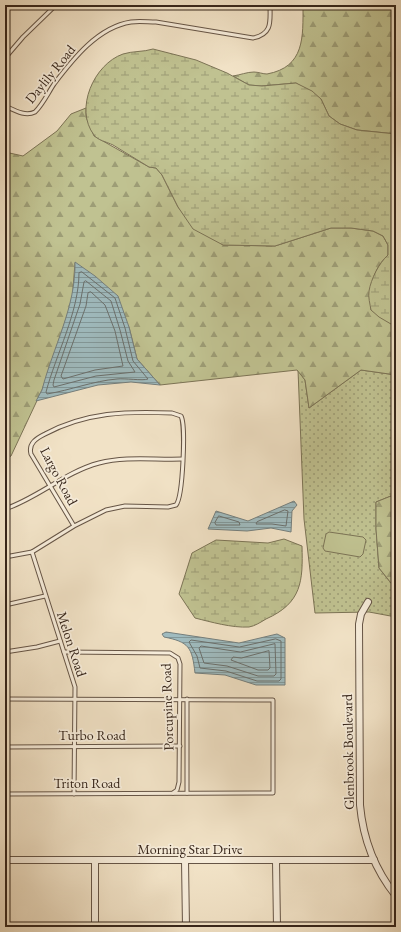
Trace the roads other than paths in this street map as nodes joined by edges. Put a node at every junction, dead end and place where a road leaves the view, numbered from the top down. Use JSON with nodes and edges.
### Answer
{"nodes":[{"id":1,"x":56,"y":5,"type":"edge"},
{"id":2,"x":270,"y":5,"type":"edge"},
{"id":3,"x":5,"y":58,"type":"edge"},
{"id":4,"x":5,"y":106,"type":"edge"},
{"id":5,"x":182,"y":460,"type":"junction"},
{"id":6,"x":50,"y":486,"type":"junction"},
{"id":7,"x":5,"y":509,"type":"edge"},
{"id":8,"x":74,"y":526,"type":"junction"},
{"id":9,"x":32,"y":552,"type":"junction"},
{"id":10,"x":5,"y":557,"type":"edge"},
{"id":11,"x":45,"y":596,"type":"junction"},
{"id":12,"x":368,"y":602,"type":"dead end"},
{"id":13,"x":5,"y":605,"type":"edge"},
{"id":14,"x":60,"y":641,"type":"junction"},
{"id":15,"x":5,"y":652,"type":"edge"},
{"id":16,"x":64,"y":652,"type":"junction"},
{"id":17,"x":5,"y":699,"type":"edge"},
{"id":18,"x":74,"y":699,"type":"junction"},
{"id":19,"x":180,"y":699,"type":"junction"},
{"id":20,"x":187,"y":699,"type":"junction"},
{"id":21,"x":5,"y":746,"type":"edge"},
{"id":22,"x":73,"y":746,"type":"junction"},
{"id":23,"x":180,"y":746,"type":"junction"},
{"id":24,"x":187,"y":793,"type":"junction"},
{"id":25,"x":5,"y":794,"type":"edge"},
{"id":26,"x":74,"y":794,"type":"junction"},
{"id":27,"x":169,"y":794,"type":"junction"},
{"id":28,"x":5,"y":860,"type":"edge"},
{"id":29,"x":95,"y":860,"type":"junction"},
{"id":30,"x":374,"y":860,"type":"junction"},
{"id":31,"x":185,"y":861,"type":"junction"},
{"id":32,"x":276,"y":861,"type":"junction"},
{"id":33,"x":396,"y":896,"type":"edge"},
{"id":34,"x":95,"y":927,"type":"edge"},
{"id":35,"x":186,"y":927,"type":"edge"},
{"id":36,"x":277,"y":927,"type":"edge"}],
"edges":[{"from":1,"to":3,"type":"lane"},
{"from":2,"to":4,"type":"lane","name":"Daylily Road"},
{"from":5,"to":6,"type":"lane"},
{"from":5,"to":6,"type":"lane","name":"Largo Road"},
{"from":5,"to":8,"type":"lane"},
{"from":6,"to":7,"type":"lane"},
{"from":6,"to":8,"type":"lane","name":"Largo Road"},
{"from":8,"to":9,"type":"lane"},
{"from":9,"to":10,"type":"lane"},
{"from":9,"to":11,"type":"lane","name":"Melon Road"},
{"from":11,"to":13,"type":"lane"},
{"from":11,"to":14,"type":"lane","name":"Melon Road"},
{"from":12,"to":30,"type":"street","name":"Glenbrook Boulevard"},
{"from":14,"to":15,"type":"lane"},
{"from":14,"to":16,"type":"lane","name":"Melon Road"},
{"from":16,"to":18,"type":"lane","name":"Melon Road"},
{"from":16,"to":19,"type":"lane","name":"Porcupine Road"},
{"from":17,"to":18,"type":"lane"},
{"from":18,"to":19,"type":"lane"},
{"from":18,"to":22,"type":"lane","name":"Melon Road"},
{"from":19,"to":20,"type":"lane"},
{"from":19,"to":23,"type":"lane","name":"Porcupine Road"},
{"from":20,"to":24,"type":"lane"},
{"from":20,"to":24,"type":"lane","name":"Triton Road"},
{"from":21,"to":22,"type":"lane","name":"Turbo Road"},
{"from":22,"to":23,"type":"lane","name":"Turbo Road"},
{"from":22,"to":26,"type":"lane","name":"Melon Road"},
{"from":23,"to":27,"type":"lane","name":"Porcupine Road"},
{"from":24,"to":27,"type":"lane","name":"Triton Road"},
{"from":25,"to":26,"type":"lane","name":"Triton Road"},
{"from":26,"to":27,"type":"lane","name":"Triton Road"},
{"from":28,"to":29,"type":"street","name":"Morning Star Drive"},
{"from":29,"to":31,"type":"street","name":"Morning Star Drive"},
{"from":29,"to":34,"type":"street"},
{"from":30,"to":32,"type":"street","name":"Morning Star Drive"},
{"from":30,"to":33,"type":"street","name":"Glenbrook Boulevard"},
{"from":31,"to":32,"type":"street","name":"Morning Star Drive"},
{"from":31,"to":35,"type":"street"},
{"from":32,"to":36,"type":"street"}]}
